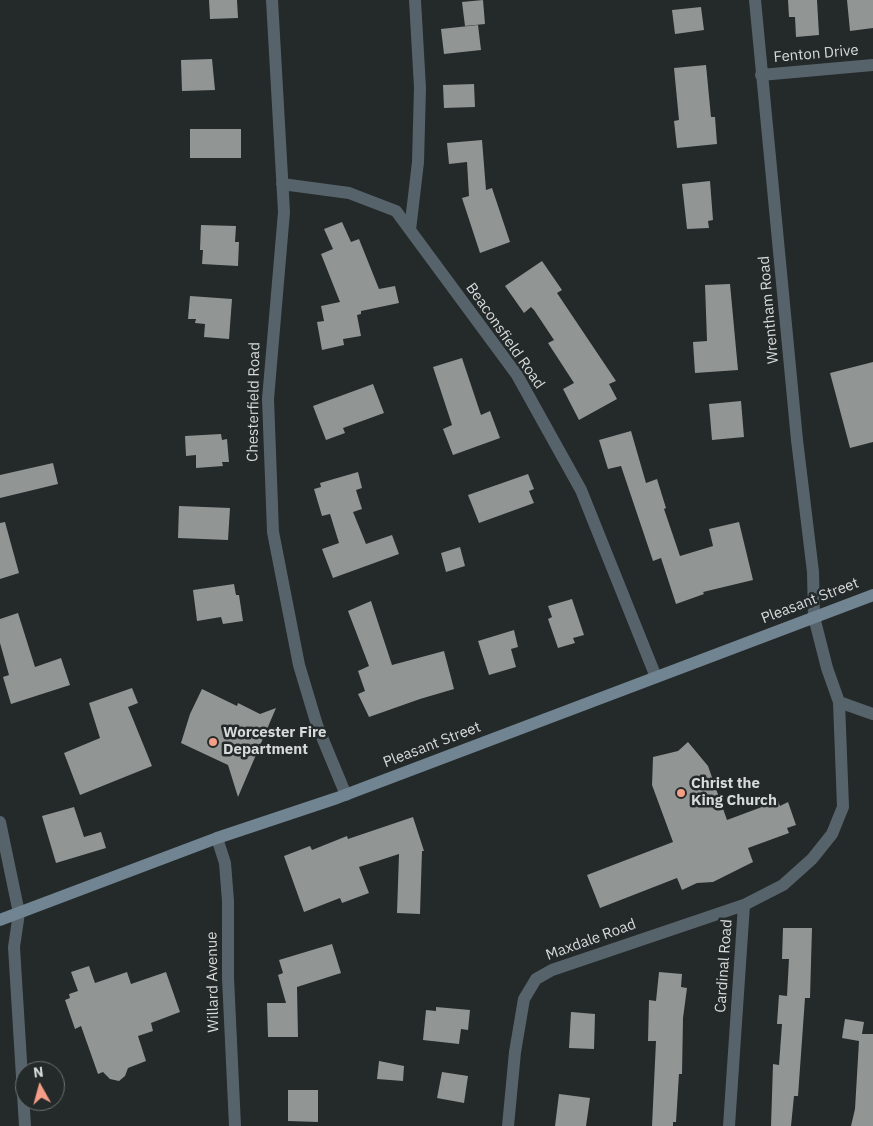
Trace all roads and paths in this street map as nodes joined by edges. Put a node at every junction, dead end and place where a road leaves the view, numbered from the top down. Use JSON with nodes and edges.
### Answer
{"nodes":[{"id":1,"x":272,"y":0,"type":"edge"},
{"id":2,"x":415,"y":0,"type":"edge"},
{"id":3,"x":755,"y":0,"type":"edge"},
{"id":4,"x":873,"y":65,"type":"edge"},
{"id":5,"x":761,"y":75,"type":"junction"},
{"id":6,"x":282,"y":184,"type":"junction"},
{"id":7,"x":410,"y":230,"type":"junction"},
{"id":8,"x":873,"y":595,"type":"edge"},
{"id":9,"x":814,"y":617,"type":"junction"},
{"id":10,"x":656,"y":677,"type":"junction"},
{"id":11,"x":839,"y":702,"type":"junction"},
{"id":12,"x":873,"y":714,"type":"edge"},
{"id":13,"x":346,"y":795,"type":"junction"},
{"id":14,"x":0,"y":822,"type":"edge"},
{"id":15,"x":217,"y":838,"type":"junction"},
{"id":16,"x":744,"y":905,"type":"junction"},
{"id":17,"x":19,"y":913,"type":"junction"},
{"id":18,"x":0,"y":920,"type":"edge"},
{"id":19,"x":25,"y":1126,"type":"edge"},
{"id":20,"x":235,"y":1126,"type":"edge"},
{"id":21,"x":508,"y":1126,"type":"edge"},
{"id":22,"x":729,"y":1126,"type":"edge"}],
"edges":[{"from":1,"to":6,"type":"street","name":"Chesterfield Road"},
{"from":2,"to":7,"type":"street"},
{"from":3,"to":5,"type":"street","name":"Wrentham Road"},
{"from":4,"to":5,"type":"street","name":"Fenton Drive"},
{"from":5,"to":9,"type":"street","name":"Wrentham Road"},
{"from":6,"to":7,"type":"street","name":"Beaconsfield Road"},
{"from":6,"to":13,"type":"street","name":"Chesterfield Road"},
{"from":7,"to":10,"type":"street","name":"Beaconsfield Road"},
{"from":8,"to":9,"type":"main road","name":"Pleasant Street"},
{"from":9,"to":10,"type":"main road","name":"Pleasant Street"},
{"from":9,"to":11,"type":"street","name":"Cardinal Road"},
{"from":10,"to":13,"type":"main road","name":"Pleasant Street"},
{"from":11,"to":12,"type":"street"},
{"from":11,"to":16,"type":"street","name":"Cardinal Road"},
{"from":13,"to":15,"type":"main road","name":"Pleasant Street"},
{"from":14,"to":17,"type":"street"},
{"from":15,"to":17,"type":"main road","name":"Pleasant Street"},
{"from":15,"to":20,"type":"street","name":"Willard Avenue"},
{"from":16,"to":21,"type":"street","name":"Maxdale Road"},
{"from":16,"to":22,"type":"street","name":"Cardinal Road"},
{"from":17,"to":18,"type":"main road","name":"Pleasant Street"},
{"from":17,"to":19,"type":"street"}]}
